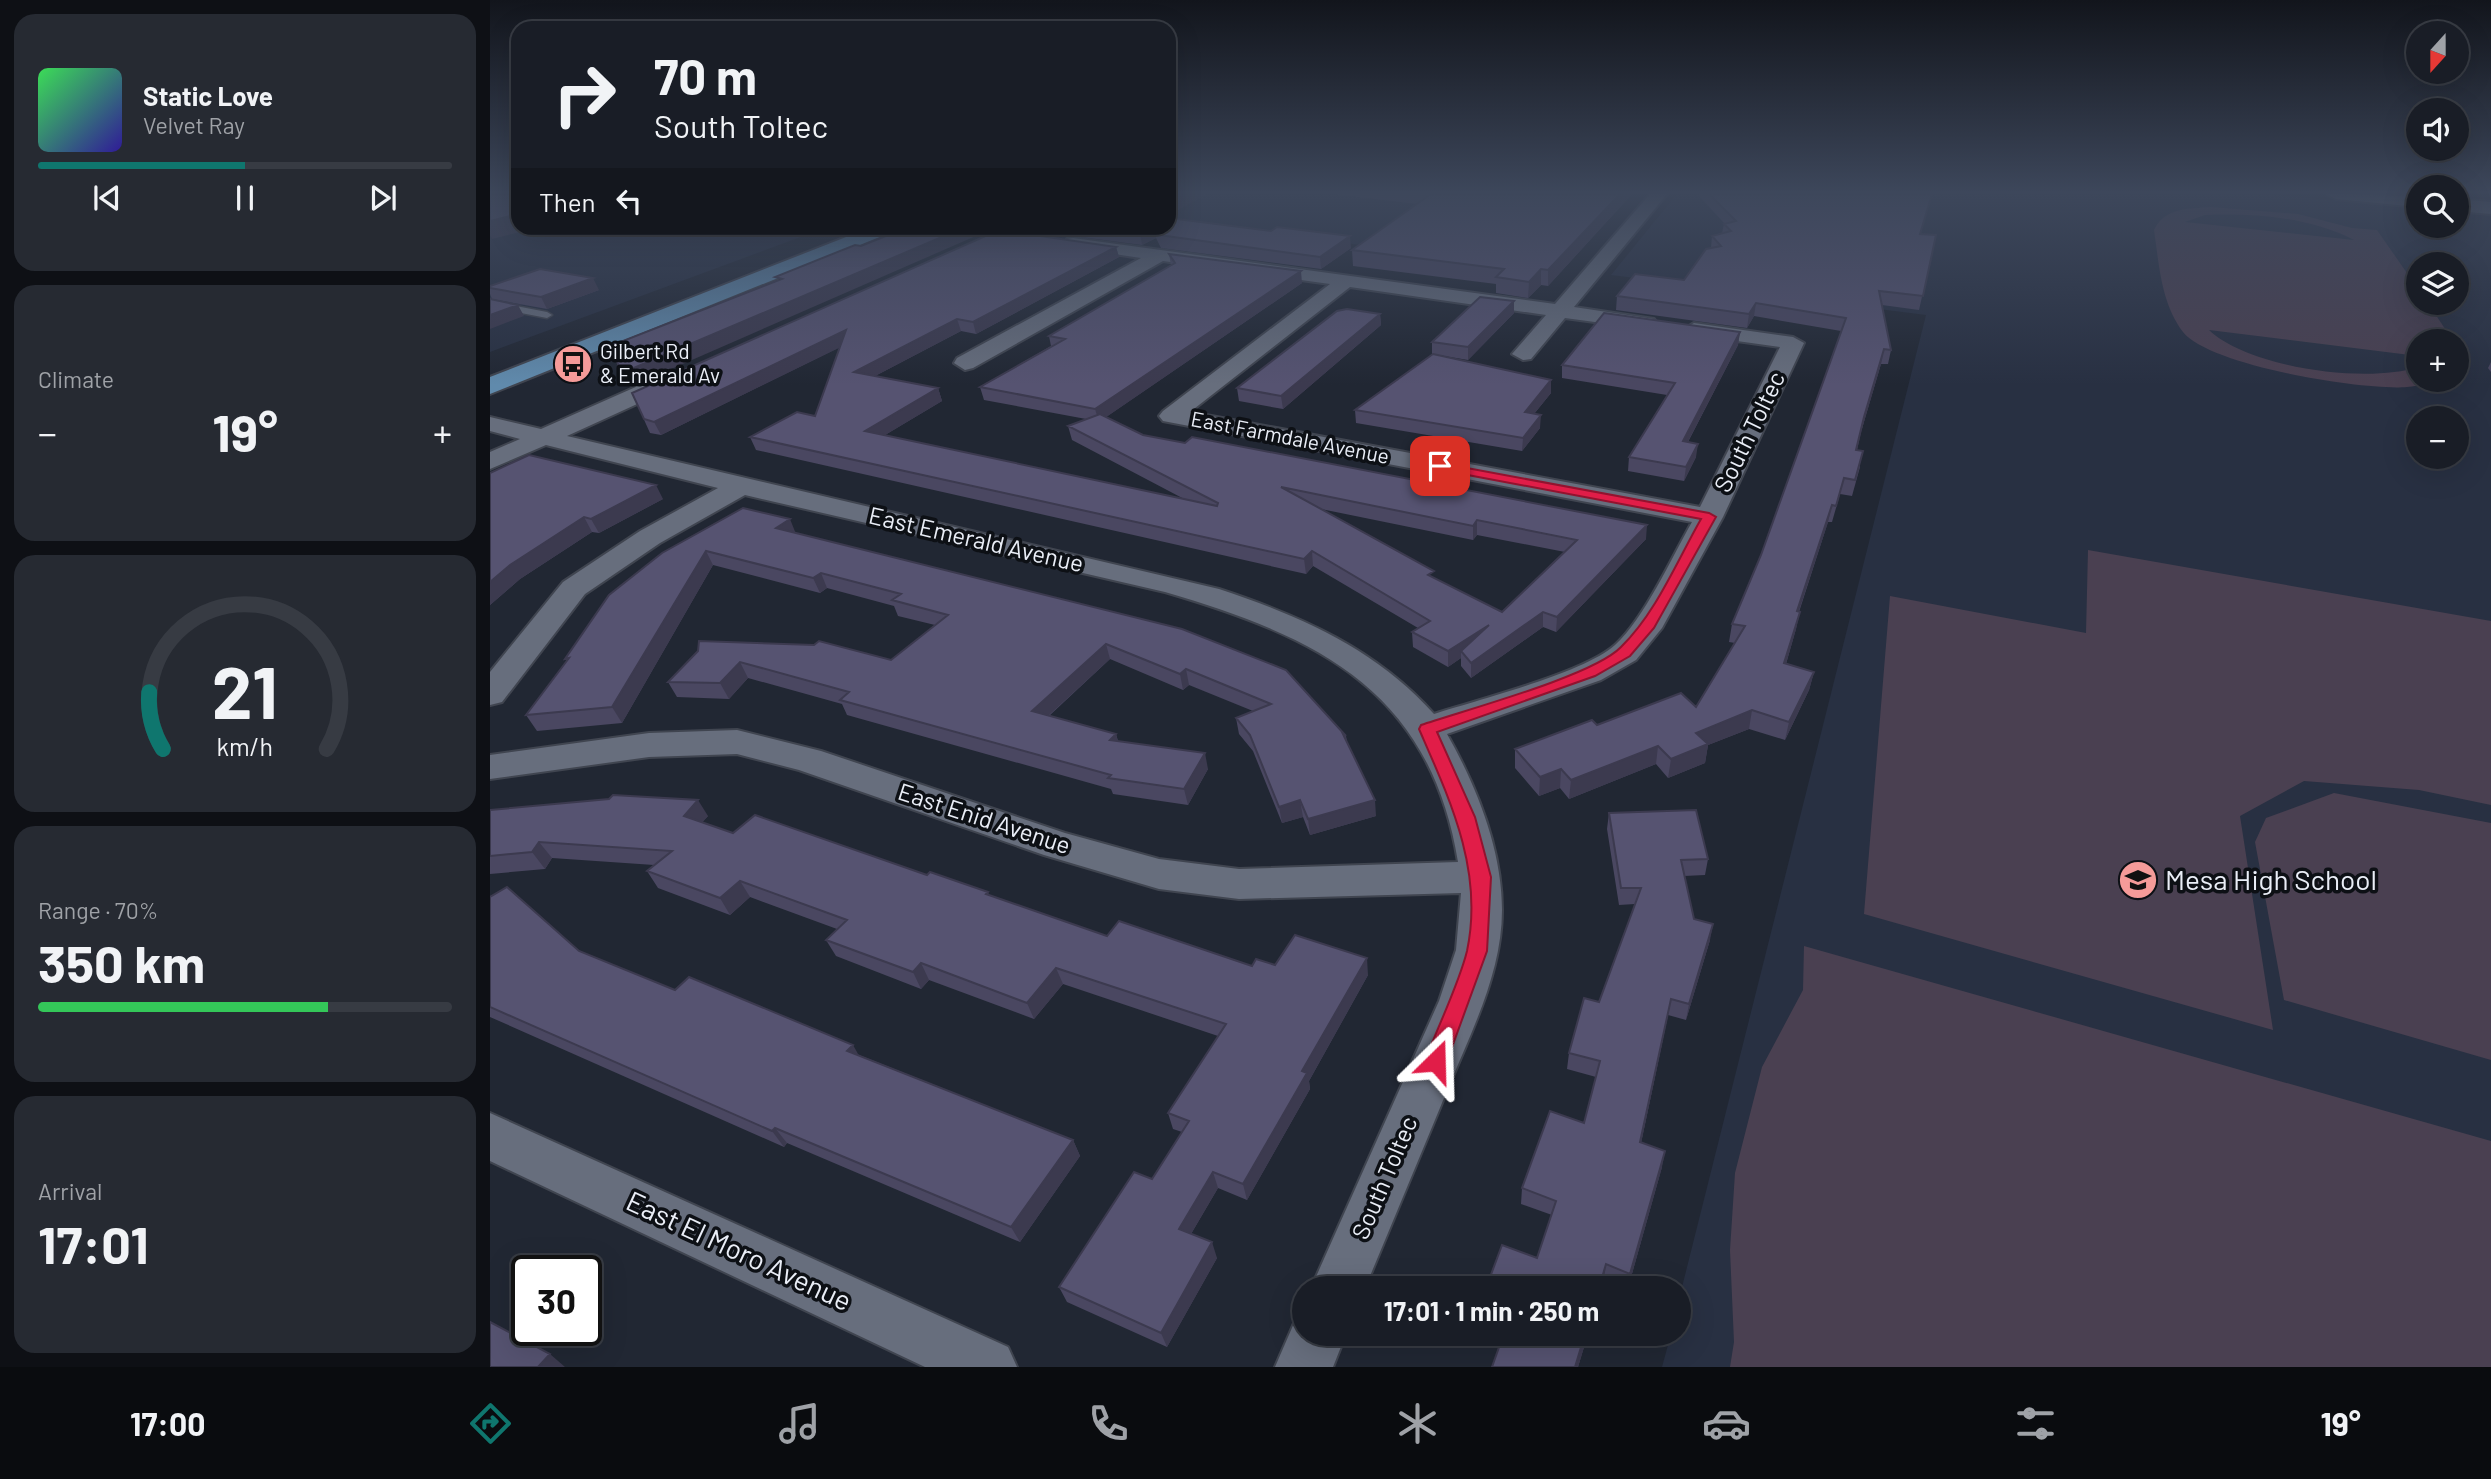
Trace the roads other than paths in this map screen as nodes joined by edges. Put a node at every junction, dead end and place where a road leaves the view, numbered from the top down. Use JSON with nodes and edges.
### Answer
{"nodes":[{"id":1,"x":765,"y":258,"type":"edge"},
{"id":2,"x":811,"y":258,"type":"edge"},
{"id":3,"x":1155,"y":258,"type":"edge"},
{"id":4,"x":1180,"y":258,"type":"edge"},
{"id":5,"x":1604,"y":258,"type":"edge"},
{"id":6,"x":1346,"y":281,"type":"junction"},
{"id":7,"x":490,"y":304,"type":"edge"},
{"id":8,"x":1559,"y":310,"type":"junction"},
{"id":9,"x":547,"y":315,"type":"dead end"},
{"id":10,"x":1523,"y":354,"type":"dead end"},
{"id":11,"x":965,"y":363,"type":"dead end"},
{"id":12,"x":490,"y":365,"type":"edge"},
{"id":13,"x":696,"y":369,"type":"edge"},
{"id":14,"x":490,"y":386,"type":"edge"},
{"id":15,"x":490,"y":424,"type":"edge"},
{"id":16,"x":544,"y":437,"type":"junction"},
{"id":17,"x":490,"y":461,"type":"edge"},
{"id":18,"x":741,"y":486,"type":"junction"},
{"id":19,"x":1709,"y":517,"type":"junction"},
{"id":20,"x":490,"y":694,"type":"edge"},
{"id":21,"x":1427,"y":729,"type":"junction"},
{"id":22,"x":490,"y":767,"type":"edge"},
{"id":23,"x":1481,"y":877,"type":"junction"},
{"id":24,"x":490,"y":1136,"type":"edge"},
{"id":25,"x":1343,"y":1276,"type":"edge"},
{"id":26,"x":1313,"y":1346,"type":"edge"},
{"id":27,"x":988,"y":1367,"type":"edge"},
{"id":28,"x":1304,"y":1367,"type":"edge"}],
"edges":[{"from":1,"to":12,"type":"main road"},
{"from":2,"to":14,"type":"main road"},
{"from":3,"to":11,"type":"street"},
{"from":4,"to":6,"type":"street"},
{"from":5,"to":8,"type":"street"},
{"from":6,"to":8,"type":"street"},
{"from":6,"to":19,"type":"street","name":"East Farmdale Avenue"},
{"from":7,"to":9,"type":"lane"},
{"from":8,"to":10,"type":"street"},
{"from":8,"to":19,"type":"street","name":"South Toltec"},
{"from":13,"to":16,"type":"street"},
{"from":15,"to":16,"type":"street","name":"East Emerald Avenue"},
{"from":16,"to":17,"type":"street"},
{"from":16,"to":18,"type":"street","name":"East Emerald Avenue"},
{"from":18,"to":20,"type":"street"},
{"from":18,"to":21,"type":"street","name":"East Emerald Avenue"},
{"from":19,"to":21,"type":"street","name":"South Toltec"},
{"from":21,"to":23,"type":"street","name":"South Toltec"},
{"from":22,"to":23,"type":"street","name":"East Enid Avenue"},
{"from":23,"to":25,"type":"street","name":"South Toltec"},
{"from":24,"to":27,"type":"street","name":"East El Moro Avenue"},
{"from":26,"to":28,"type":"street"}]}
